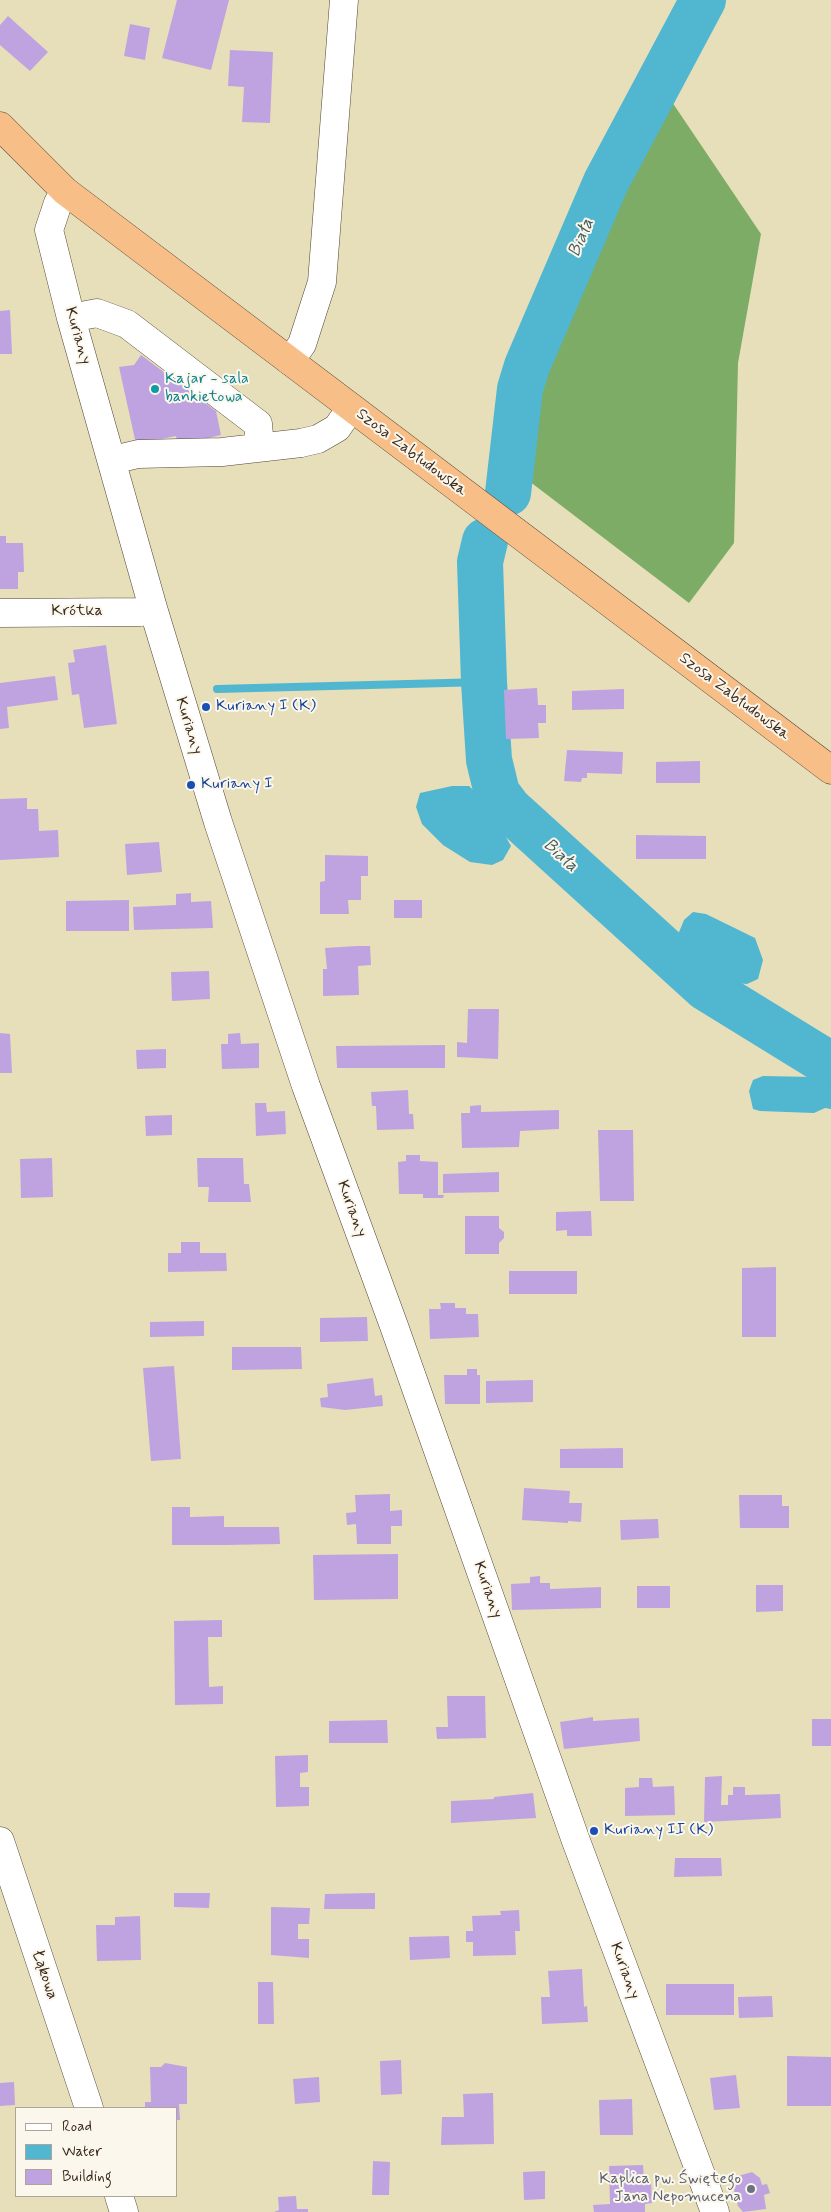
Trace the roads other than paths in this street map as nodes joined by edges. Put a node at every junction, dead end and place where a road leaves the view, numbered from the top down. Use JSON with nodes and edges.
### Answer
{"nodes":[{"id":1,"x":344,"y":0,"type":"edge"},
{"id":2,"x":0,"y":126,"type":"edge"},
{"id":3,"x":65,"y":191,"type":"junction"},
{"id":4,"x":71,"y":318,"type":"junction"},
{"id":5,"x":290,"y":361,"type":"junction"},
{"id":6,"x":351,"y":408,"type":"junction"},
{"id":7,"x":260,"y":448,"type":"junction"},
{"id":8,"x":113,"y":460,"type":"junction"},
{"id":9,"x":153,"y":608,"type":"junction"},
{"id":10,"x":0,"y":612,"type":"edge"},
{"id":11,"x":831,"y":770,"type":"edge"},
{"id":12,"x":0,"y":1841,"type":"edge"},
{"id":13,"x":89,"y":2107,"type":"edge"},
{"id":14,"x":118,"y":2197,"type":"edge"},
{"id":15,"x":124,"y":2212,"type":"edge"},
{"id":16,"x":715,"y":2212,"type":"edge"}],
"edges":[{"from":1,"to":5,"type":"street"},
{"from":2,"to":3,"type":"highway","name":"Szosa Zabłudowska"},
{"from":3,"to":4,"type":"street","name":"Kuriany"},
{"from":3,"to":5,"type":"highway","name":"Szosa Zabłudowska"},
{"from":4,"to":7,"type":"street"},
{"from":4,"to":8,"type":"street","name":"Kuriany"},
{"from":5,"to":6,"type":"highway","name":"Szosa Zabłudowska"},
{"from":6,"to":7,"type":"street"},
{"from":6,"to":11,"type":"highway","name":"Szosa Zabłudowska"},
{"from":7,"to":8,"type":"street"},
{"from":8,"to":9,"type":"street","name":"Kuriany"},
{"from":9,"to":10,"type":"street","name":"Krótka"},
{"from":9,"to":16,"type":"street","name":"Kuriany"},
{"from":12,"to":13,"type":"street","name":"Łąkowa"},
{"from":14,"to":15,"type":"street"}]}
